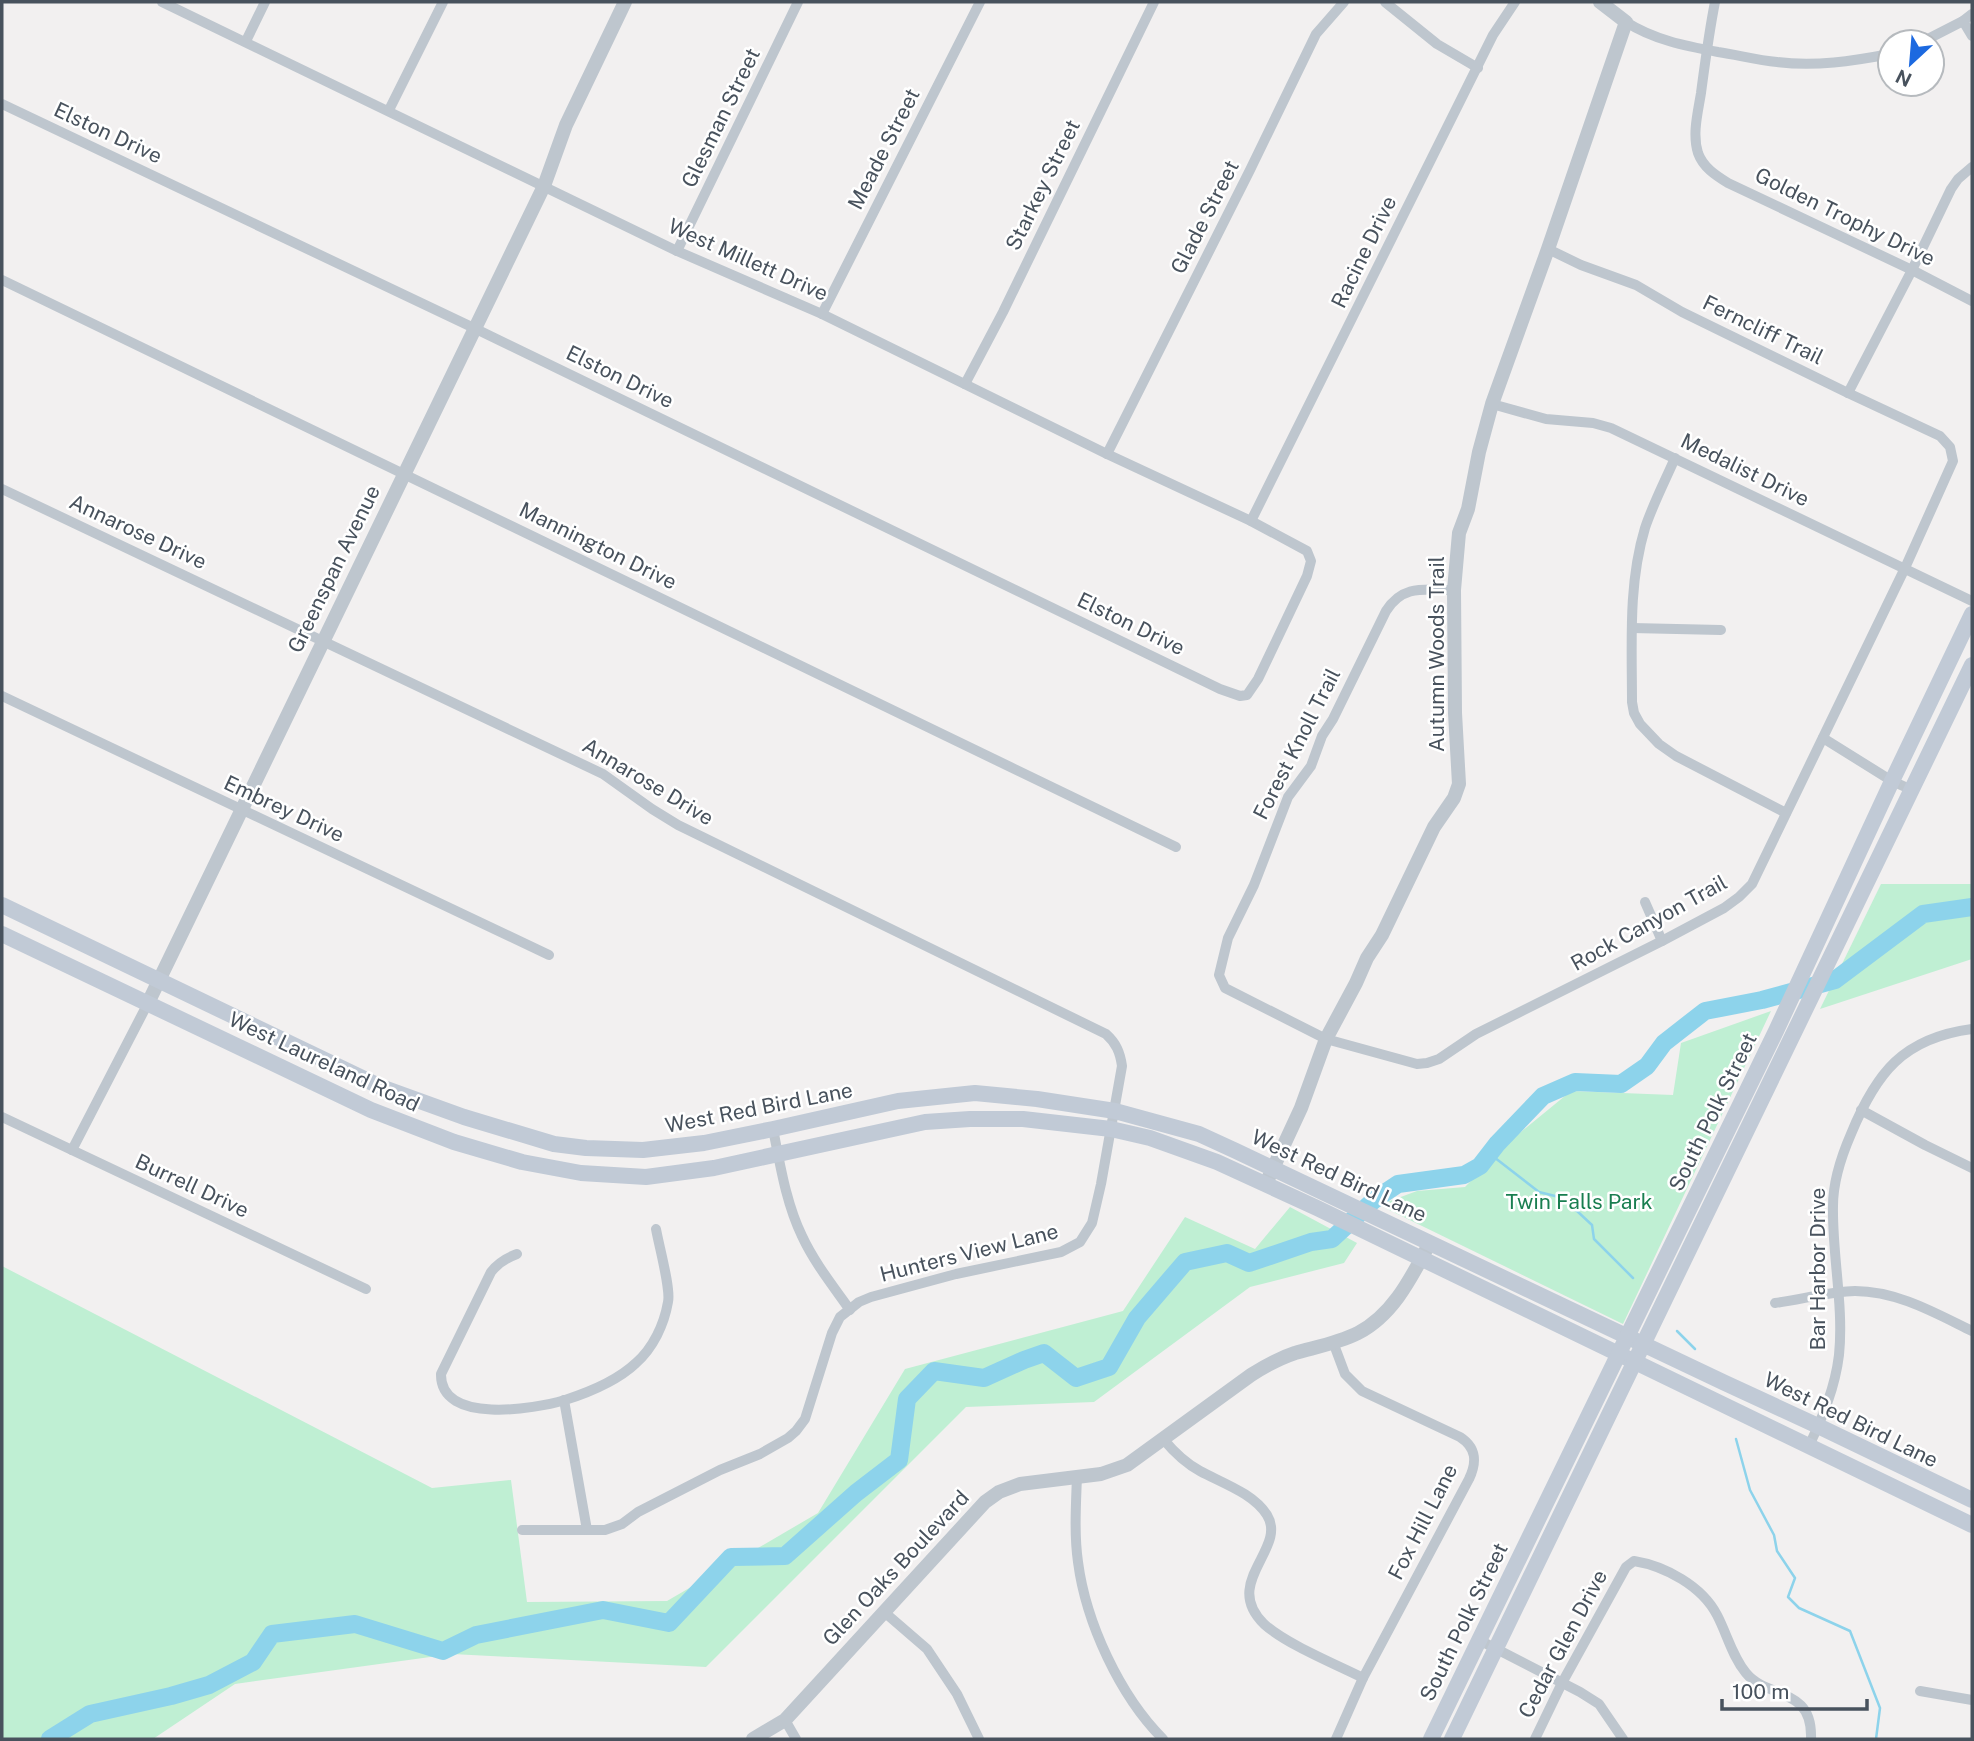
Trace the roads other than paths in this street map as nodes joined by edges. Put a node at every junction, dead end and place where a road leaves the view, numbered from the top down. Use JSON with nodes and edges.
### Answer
{"nodes":[{"id":1,"x":162,"y":2,"type":"edge"},
{"id":2,"x":265,"y":2,"type":"edge"},
{"id":3,"x":443,"y":2,"type":"edge"},
{"id":4,"x":625,"y":2,"type":"edge"},
{"id":5,"x":798,"y":2,"type":"edge"},
{"id":6,"x":980,"y":2,"type":"edge"},
{"id":7,"x":1154,"y":2,"type":"edge"},
{"id":8,"x":1344,"y":2,"type":"edge"},
{"id":9,"x":1385,"y":2,"type":"edge"},
{"id":10,"x":1515,"y":2,"type":"edge"},
{"id":11,"x":1600,"y":2,"type":"edge"},
{"id":12,"x":1715,"y":2,"type":"edge"},
{"id":13,"x":1968,"y":18,"type":"edge"},
{"id":14,"x":1626,"y":22,"type":"junction"},
{"id":15,"x":1946,"y":29,"type":"edge"},
{"id":16,"x":1972,"y":36,"type":"edge"},
{"id":17,"x":246,"y":41,"type":"junction"},
{"id":18,"x":1706,"y":50,"type":"junction"},
{"id":19,"x":1876,"y":57,"type":"edge"},
{"id":20,"x":1478,"y":68,"type":"junction"},
{"id":21,"x":2,"y":104,"type":"edge"},
{"id":22,"x":389,"y":110,"type":"junction"},
{"id":23,"x":1972,"y":167,"type":"edge"},
{"id":24,"x":544,"y":186,"type":"junction"},
{"id":25,"x":1548,"y":249,"type":"junction"},
{"id":26,"x":677,"y":251,"type":"junction"},
{"id":27,"x":1912,"y":270,"type":"junction"},
{"id":28,"x":2,"y":280,"type":"edge"},
{"id":29,"x":1972,"y":301,"type":"edge"},
{"id":30,"x":822,"y":314,"type":"junction"},
{"id":31,"x":475,"y":329,"type":"junction"},
{"id":32,"x":965,"y":384,"type":"junction"},
{"id":33,"x":1848,"y":393,"type":"junction"},
{"id":34,"x":1492,"y":404,"type":"junction"},
{"id":35,"x":1107,"y":454,"type":"junction"},
{"id":36,"x":1953,"y":454,"type":"joint"},
{"id":37,"x":1675,"y":457,"type":"junction"},
{"id":38,"x":404,"y":473,"type":"junction"},
{"id":39,"x":2,"y":489,"type":"edge"},
{"id":40,"x":1251,"y":521,"type":"junction"},
{"id":41,"x":1311,"y":561,"type":"joint"},
{"id":42,"x":1905,"y":568,"type":"junction"},
{"id":43,"x":1454,"y":590,"type":"junction"},
{"id":44,"x":1972,"y":601,"type":"edge"},
{"id":45,"x":1972,"y":614,"type":"edge"},
{"id":46,"x":1632,"y":628,"type":"junction"},
{"id":47,"x":1721,"y":630,"type":"dead end"},
{"id":48,"x":322,"y":641,"type":"junction"},
{"id":49,"x":1972,"y":665,"type":"edge"},
{"id":50,"x":2,"y":696,"type":"edge"},
{"id":51,"x":1823,"y":738,"type":"junction"},
{"id":52,"x":1892,"y":780,"type":"junction"},
{"id":53,"x":1912,"y":790,"type":"junction"},
{"id":54,"x":241,"y":810,"type":"junction"},
{"id":55,"x":1786,"y":813,"type":"junction"},
{"id":56,"x":1176,"y":847,"type":"dead end"},
{"id":57,"x":1645,"y":902,"type":"dead end"},
{"id":58,"x":2,"y":905,"type":"edge"},
{"id":59,"x":2,"y":934,"type":"edge"},
{"id":60,"x":1662,"y":941,"type":"junction"},
{"id":61,"x":549,"y":955,"type":"dead end"},
{"id":62,"x":159,"y":980,"type":"junction"},
{"id":63,"x":1243,"y":997,"type":"joint"},
{"id":64,"x":148,"y":1003,"type":"junction"},
{"id":65,"x":1972,"y":1029,"type":"edge"},
{"id":66,"x":1326,"y":1039,"type":"junction"},
{"id":67,"x":381,"y":1087,"type":"junction"},
{"id":68,"x":371,"y":1110,"type":"junction"},
{"id":69,"x":1861,"y":1110,"type":"junction"},
{"id":70,"x":1115,"y":1111,"type":"junction"},
{"id":71,"x":2,"y":1117,"type":"edge"},
{"id":72,"x":773,"y":1129,"type":"junction"},
{"id":73,"x":1111,"y":1129,"type":"junction"},
{"id":74,"x":72,"y":1150,"type":"junction"},
{"id":75,"x":643,"y":1150,"type":"junction"},
{"id":76,"x":778,"y":1154,"type":"junction"},
{"id":77,"x":1273,"y":1168,"type":"junction"},
{"id":78,"x":1972,"y":1168,"type":"edge"},
{"id":79,"x":646,"y":1177,"type":"junction"},
{"id":80,"x":1265,"y":1184,"type":"junction"},
{"id":81,"x":656,"y":1229,"type":"dead end"},
{"id":82,"x":1430,"y":1242,"type":"junction"},
{"id":83,"x":517,"y":1254,"type":"dead end"},
{"id":84,"x":1422,"y":1258,"type":"junction"},
{"id":85,"x":366,"y":1289,"type":"dead end"},
{"id":86,"x":1838,"y":1294,"type":"junction"},
{"id":87,"x":1775,"y":1303,"type":"dead end"},
{"id":88,"x":850,"y":1310,"type":"junction"},
{"id":89,"x":1972,"y":1331,"type":"edge"},
{"id":90,"x":1628,"y":1337,"type":"junction"},
{"id":91,"x":1333,"y":1342,"type":"junction"},
{"id":92,"x":1644,"y":1344,"type":"junction"},
{"id":93,"x":1618,"y":1355,"type":"junction"},
{"id":94,"x":1636,"y":1363,"type":"junction"},
{"id":95,"x":564,"y":1400,"type":"junction"},
{"id":96,"x":1818,"y":1426,"type":"junction"},
{"id":97,"x":1164,"y":1440,"type":"junction"},
{"id":98,"x":1809,"y":1446,"type":"junction"},
{"id":99,"x":1077,"y":1476,"type":"junction"},
{"id":100,"x":1972,"y":1500,"type":"edge"},
{"id":101,"x":1972,"y":1525,"type":"edge"},
{"id":102,"x":522,"y":1530,"type":"dead end"},
{"id":103,"x":587,"y":1530,"type":"junction"},
{"id":104,"x":883,"y":1611,"type":"junction"},
{"id":105,"x":1479,"y":1640,"type":"junction"},
{"id":106,"x":1496,"y":1649,"type":"junction"},
{"id":107,"x":1363,"y":1678,"type":"junction"},
{"id":108,"x":1562,"y":1683,"type":"junction"},
{"id":109,"x":1920,"y":1691,"type":"dead end"},
{"id":110,"x":1972,"y":1700,"type":"edge"},
{"id":111,"x":785,"y":1720,"type":"junction"},
{"id":112,"x":753,"y":1739,"type":"edge"},
{"id":113,"x":796,"y":1739,"type":"edge"},
{"id":114,"x":979,"y":1739,"type":"edge"},
{"id":115,"x":1163,"y":1739,"type":"edge"},
{"id":116,"x":1336,"y":1739,"type":"edge"},
{"id":117,"x":1431,"y":1739,"type":"edge"},
{"id":118,"x":1452,"y":1739,"type":"edge"},
{"id":119,"x":1535,"y":1739,"type":"edge"},
{"id":120,"x":1623,"y":1739,"type":"edge"},
{"id":121,"x":1811,"y":1739,"type":"edge"}],
"edges":[{"from":1,"to":17,"type":"street","name":"West Millett Drive"},
{"from":2,"to":17,"type":"street"},
{"from":3,"to":22,"type":"street"},
{"from":4,"to":24,"type":"street","name":"Greenspan Avenue"},
{"from":5,"to":26,"type":"street","name":"Glesman Street"},
{"from":6,"to":30,"type":"street","name":"Meade Street"},
{"from":7,"to":32,"type":"street","name":"Starkey Street"},
{"from":8,"to":35,"type":"street","name":"Glade Street"},
{"from":9,"to":20,"type":"street"},
{"from":10,"to":20,"type":"street","name":"Racine Drive"},
{"from":11,"to":14,"type":"street"},
{"from":12,"to":18,"type":"street"},
{"from":13,"to":15,"type":"street"},
{"from":13,"to":16,"type":"street"},
{"from":14,"to":18,"type":"street"},
{"from":14,"to":25,"type":"street","name":"Autumn Woods Trail"},
{"from":17,"to":22,"type":"street","name":"West Millett Drive"},
{"from":18,"to":19,"type":"street"},
{"from":18,"to":27,"type":"street","name":"Golden Trophy Drive"},
{"from":20,"to":40,"type":"street","name":"Racine Drive"},
{"from":21,"to":31,"type":"street","name":"Elston Drive"},
{"from":22,"to":24,"type":"street","name":"West Millett Drive"},
{"from":23,"to":27,"type":"street"},
{"from":24,"to":26,"type":"street","name":"West Millett Drive"},
{"from":24,"to":31,"type":"street","name":"Greenspan Avenue"},
{"from":25,"to":33,"type":"street","name":"Ferncliff Trail"},
{"from":25,"to":34,"type":"street","name":"Autumn Woods Trail"},
{"from":26,"to":30,"type":"street","name":"West Millett Drive"},
{"from":27,"to":29,"type":"street","name":"Golden Trophy Drive"},
{"from":27,"to":33,"type":"street"},
{"from":28,"to":38,"type":"street","name":"Mannington Drive"},
{"from":30,"to":32,"type":"street","name":"West Millett Drive"},
{"from":31,"to":38,"type":"street","name":"Greenspan Avenue"},
{"from":31,"to":41,"type":"street","name":"Elston Drive"},
{"from":32,"to":35,"type":"street","name":"West Millett Drive"},
{"from":33,"to":36,"type":"street","name":"Ferncliff Trail"},
{"from":34,"to":37,"type":"street","name":"Medalist Drive"},
{"from":34,"to":43,"type":"street","name":"Autumn Woods Trail"},
{"from":35,"to":40,"type":"street","name":"West Millett Drive"},
{"from":36,"to":42,"type":"street","name":"Rock Canyon Trail"},
{"from":37,"to":42,"type":"street","name":"Medalist Drive"},
{"from":37,"to":46,"type":"street"},
{"from":38,"to":48,"type":"street","name":"Greenspan Avenue"},
{"from":38,"to":56,"type":"street","name":"Mannington Drive"},
{"from":39,"to":48,"type":"street","name":"Annarose Drive"},
{"from":40,"to":41,"type":"street","name":"West Millett Drive"},
{"from":42,"to":44,"type":"street","name":"Medalist Drive"},
{"from":42,"to":51,"type":"street","name":"Rock Canyon Trail"},
{"from":43,"to":63,"type":"street","name":"Forest Knoll Trail"},
{"from":43,"to":66,"type":"street","name":"Autumn Woods Trail"},
{"from":45,"to":52,"type":"main road","name":"South Polk Street"},
{"from":46,"to":47,"type":"street"},
{"from":46,"to":55,"type":"street"},
{"from":48,"to":54,"type":"street","name":"Greenspan Avenue"},
{"from":48,"to":70,"type":"street","name":"Annarose Drive"},
{"from":49,"to":53,"type":"main road","name":"South Polk Street"},
{"from":50,"to":54,"type":"street","name":"Embrey Drive"},
{"from":51,"to":52,"type":"street"},
{"from":51,"to":55,"type":"street","name":"Rock Canyon Trail"},
{"from":52,"to":53,"type":"street"},
{"from":52,"to":90,"type":"main road","name":"South Polk Street"},
{"from":53,"to":92,"type":"main road","name":"South Polk Street"},
{"from":54,"to":61,"type":"street","name":"Embrey Drive"},
{"from":54,"to":62,"type":"street","name":"Greenspan Avenue"},
{"from":55,"to":60,"type":"street","name":"Rock Canyon Trail"},
{"from":57,"to":60,"type":"street"},
{"from":58,"to":62,"type":"main road","name":"West Laureland Road"},
{"from":59,"to":64,"type":"main road","name":"West Laureland Road"},
{"from":60,"to":66,"type":"street","name":"Rock Canyon Trail"},
{"from":62,"to":64,"type":"street","name":"Greenspan Avenue"},
{"from":62,"to":67,"type":"main road","name":"West Laureland Road"},
{"from":63,"to":66,"type":"street","name":"Rock Canyon Trail"},
{"from":64,"to":68,"type":"main road","name":"West Laureland Road"},
{"from":64,"to":74,"type":"street","name":"Greenspan Avenue"},
{"from":65,"to":69,"type":"street","name":"Bar Harbor Drive"},
{"from":66,"to":77,"type":"street","name":"Autumn Woods Trail"},
{"from":67,"to":68,"type":"main road"},
{"from":67,"to":75,"type":"main road","name":"West Laureland Road"},
{"from":68,"to":79,"type":"main road","name":"West Laureland Road"},
{"from":69,"to":78,"type":"street"},
{"from":69,"to":86,"type":"street","name":"Bar Harbor Drive"},
{"from":70,"to":72,"type":"main road","name":"West Red Bird Lane"},
{"from":70,"to":73,"type":"street","name":"Annarose Drive"},
{"from":70,"to":77,"type":"main road","name":"West Red Bird Lane"},
{"from":71,"to":74,"type":"street","name":"Burrell Drive"},
{"from":72,"to":75,"type":"main road","name":"West Red Bird Lane"},
{"from":72,"to":76,"type":"street"},
{"from":73,"to":76,"type":"main road","name":"West Red Bird Lane"},
{"from":73,"to":80,"type":"main road","name":"West Red Bird Lane"},
{"from":73,"to":88,"type":"street","name":"Hunters View Lane"},
{"from":74,"to":85,"type":"street","name":"Burrell Drive"},
{"from":75,"to":79,"type":"main road"},
{"from":76,"to":79,"type":"main road","name":"West Red Bird Lane"},
{"from":76,"to":88,"type":"street"},
{"from":77,"to":80,"type":"street","name":"Autumn Woods Trail"},
{"from":77,"to":82,"type":"main road","name":"West Red Bird Lane"},
{"from":80,"to":84,"type":"main road","name":"West Red Bird Lane"},
{"from":81,"to":95,"type":"street"},
{"from":82,"to":84,"type":"street","name":"Glen Oaks Boulevard"},
{"from":82,"to":90,"type":"main road","name":"West Red Bird Lane"},
{"from":83,"to":95,"type":"street"},
{"from":84,"to":91,"type":"street","name":"Glen Oaks Boulevard"},
{"from":84,"to":93,"type":"main road","name":"West Red Bird Lane"},
{"from":86,"to":87,"type":"street"},
{"from":86,"to":89,"type":"street"},
{"from":86,"to":96,"type":"street","name":"Bar Harbor Drive"},
{"from":88,"to":103,"type":"street","name":"Hunters View Lane"},
{"from":90,"to":92,"type":"main road","name":"West Red Bird Lane"},
{"from":90,"to":93,"type":"main road","name":"South Polk Street"},
{"from":91,"to":97,"type":"street","name":"Glen Oaks Boulevard"},
{"from":91,"to":107,"type":"street","name":"Fox Hill Lane"},
{"from":92,"to":94,"type":"main road","name":"South Polk Street"},
{"from":92,"to":96,"type":"main road","name":"West Red Bird Lane"},
{"from":93,"to":94,"type":"main road","name":"West Red Bird Lane"},
{"from":93,"to":105,"type":"main road","name":"South Polk Street"},
{"from":94,"to":98,"type":"main road","name":"West Red Bird Lane"},
{"from":94,"to":106,"type":"main road","name":"South Polk Street"},
{"from":95,"to":103,"type":"street"},
{"from":96,"to":98,"type":"street","name":"Bar Harbor Drive"},
{"from":96,"to":100,"type":"main road","name":"West Red Bird Lane"},
{"from":97,"to":99,"type":"street","name":"Glen Oaks Boulevard"},
{"from":97,"to":107,"type":"street"},
{"from":98,"to":101,"type":"main road","name":"West Red Bird Lane"},
{"from":99,"to":104,"type":"street","name":"Glen Oaks Boulevard"},
{"from":99,"to":115,"type":"street"},
{"from":102,"to":103,"type":"street","name":"Hunters View Lane"},
{"from":104,"to":111,"type":"street","name":"Glen Oaks Boulevard"},
{"from":104,"to":114,"type":"street"},
{"from":105,"to":106,"type":"street"},
{"from":105,"to":117,"type":"main road","name":"South Polk Street"},
{"from":106,"to":108,"type":"street"},
{"from":106,"to":118,"type":"main road","name":"South Polk Street"},
{"from":107,"to":116,"type":"street","name":"Fox Hill Lane"},
{"from":108,"to":119,"type":"street","name":"Cedar Glen Drive"},
{"from":108,"to":120,"type":"street"},
{"from":108,"to":121,"type":"street","name":"Cedar Glen Drive"},
{"from":109,"to":110,"type":"street"},
{"from":111,"to":112,"type":"street","name":"Glen Oaks Boulevard"},
{"from":111,"to":113,"type":"street"}]}
